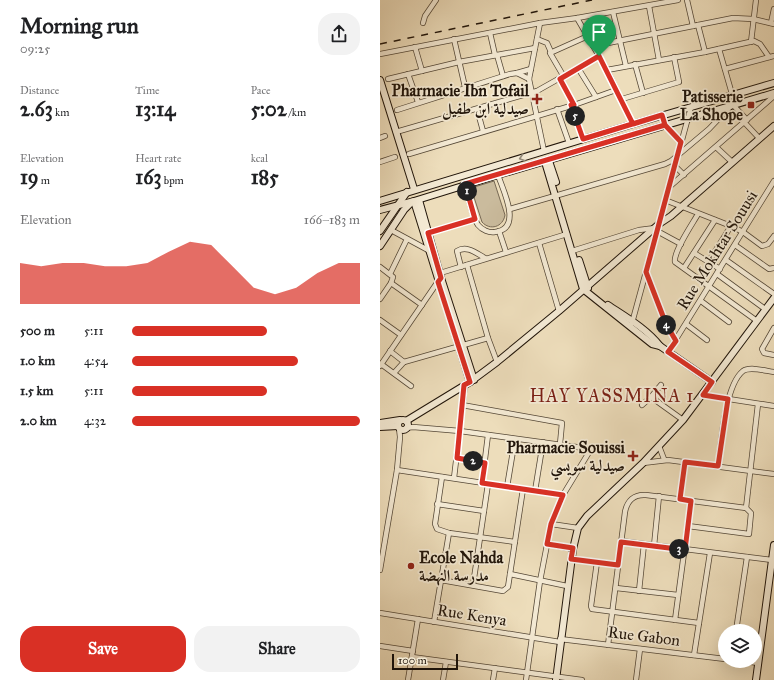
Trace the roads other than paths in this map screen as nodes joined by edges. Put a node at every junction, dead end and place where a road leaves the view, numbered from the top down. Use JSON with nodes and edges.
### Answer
{"nodes":[{"id":1,"x":436,"y":0,"type":"edge"},
{"id":2,"x":678,"y":0,"type":"edge"},
{"id":3,"x":687,"y":0,"type":"edge"},
{"id":4,"x":756,"y":0,"type":"edge"},
{"id":5,"x":649,"y":6,"type":"junction"},
{"id":6,"x":774,"y":9,"type":"edge"},
{"id":7,"x":613,"y":12,"type":"junction"},
{"id":8,"x":577,"y":18,"type":"junction"},
{"id":9,"x":753,"y":19,"type":"junction"},
{"id":10,"x":423,"y":23,"type":"dead end"},
{"id":11,"x":540,"y":23,"type":"junction"},
{"id":12,"x":773,"y":23,"type":"edge"},
{"id":13,"x":698,"y":25,"type":"junction"},
{"id":14,"x":693,"y":26,"type":"junction"},
{"id":15,"x":490,"y":32,"type":"junction"},
{"id":16,"x":654,"y":33,"type":"junction"},
{"id":17,"x":588,"y":36,"type":"junction"},
{"id":18,"x":537,"y":39,"type":"junction"},
{"id":19,"x":454,"y":40,"type":"junction"},
{"id":20,"x":619,"y":41,"type":"junction"},
{"id":21,"x":751,"y":42,"type":"junction"},
{"id":22,"x":593,"y":46,"type":"junction"},
{"id":23,"x":416,"y":47,"type":"junction"},
{"id":24,"x":535,"y":48,"type":"junction"},
{"id":25,"x":719,"y":49,"type":"junction"},
{"id":26,"x":552,"y":52,"type":"junction"},
{"id":27,"x":705,"y":52,"type":"junction"},
{"id":28,"x":380,"y":54,"type":"edge"},
{"id":29,"x":496,"y":55,"type":"junction"},
{"id":30,"x":599,"y":56,"type":"junction"},
{"id":31,"x":771,"y":56,"type":"edge"},
{"id":32,"x":674,"y":57,"type":"junction"},
{"id":33,"x":659,"y":60,"type":"junction"},
{"id":34,"x":459,"y":62,"type":"junction"},
{"id":35,"x":636,"y":64,"type":"junction"},
{"id":36,"x":626,"y":66,"type":"junction"},
{"id":37,"x":578,"y":68,"type":"junction"},
{"id":38,"x":531,"y":69,"type":"junction"},
{"id":39,"x":725,"y":69,"type":"junction"},
{"id":40,"x":607,"y":70,"type":"junction"},
{"id":41,"x":422,"y":71,"type":"junction"},
{"id":42,"x":517,"y":73,"type":"junction"},
{"id":43,"x":408,"y":74,"type":"junction"},
{"id":44,"x":503,"y":76,"type":"junction"},
{"id":45,"x":562,"y":78,"type":"junction"},
{"id":46,"x":388,"y":79,"type":"dead end"},
{"id":47,"x":529,"y":79,"type":"junction"},
{"id":48,"x":380,"y":80,"type":"edge"},
{"id":49,"x":774,"y":83,"type":"edge"},
{"id":50,"x":465,"y":87,"type":"junction"},
{"id":51,"x":616,"y":90,"type":"junction"},
{"id":52,"x":531,"y":93,"type":"junction"},
{"id":53,"x":643,"y":93,"type":"junction"},
{"id":54,"x":732,"y":94,"type":"junction"},
{"id":55,"x":774,"y":94,"type":"edge"},
{"id":56,"x":596,"y":97,"type":"junction"},
{"id":57,"x":622,"y":99,"type":"junction"},
{"id":58,"x":418,"y":102,"type":"junction"},
{"id":59,"x":573,"y":105,"type":"junction"},
{"id":60,"x":732,"y":106,"type":"junction"},
{"id":61,"x":690,"y":107,"type":"junction"},
{"id":62,"x":477,"y":109,"type":"junction"},
{"id":63,"x":557,"y":109,"type":"junction"},
{"id":64,"x":397,"y":110,"type":"dead end"},
{"id":65,"x":537,"y":115,"type":"junction"},
{"id":66,"x":662,"y":115,"type":"junction"},
{"id":67,"x":688,"y":118,"type":"junction"},
{"id":68,"x":745,"y":121,"type":"junction"},
{"id":69,"x":633,"y":124,"type":"junction"},
{"id":70,"x":665,"y":125,"type":"junction"},
{"id":71,"x":774,"y":126,"type":"edge"},
{"id":72,"x":483,"y":131,"type":"junction"},
{"id":73,"x":396,"y":132,"type":"junction"},
{"id":74,"x":759,"y":138,"type":"junction"},
{"id":75,"x":583,"y":139,"type":"junction"},
{"id":76,"x":681,"y":142,"type":"junction"},
{"id":77,"x":569,"y":143,"type":"junction"},
{"id":78,"x":716,"y":146,"type":"junction"},
{"id":79,"x":544,"y":151,"type":"junction"},
{"id":80,"x":409,"y":154,"type":"dead end"},
{"id":81,"x":677,"y":155,"type":"junction"},
{"id":82,"x":395,"y":157,"type":"dead end"},
{"id":83,"x":547,"y":161,"type":"junction"},
{"id":84,"x":671,"y":161,"type":"junction"},
{"id":85,"x":380,"y":162,"type":"edge"},
{"id":86,"x":732,"y":162,"type":"junction"},
{"id":87,"x":674,"y":166,"type":"junction"},
{"id":88,"x":498,"y":175,"type":"junction"},
{"id":89,"x":684,"y":175,"type":"junction"},
{"id":90,"x":774,"y":181,"type":"edge"},
{"id":91,"x":465,"y":184,"type":"junction"},
{"id":92,"x":668,"y":188,"type":"junction"},
{"id":93,"x":415,"y":189,"type":"junction"},
{"id":94,"x":406,"y":193,"type":"junction"},
{"id":95,"x":558,"y":195,"type":"junction"},
{"id":96,"x":665,"y":200,"type":"junction"},
{"id":97,"x":380,"y":201,"type":"edge"},
{"id":98,"x":415,"y":201,"type":"junction"},
{"id":99,"x":398,"y":205,"type":"junction"},
{"id":100,"x":681,"y":207,"type":"junction"},
{"id":101,"x":510,"y":209,"type":"junction"},
{"id":102,"x":380,"y":210,"type":"edge"},
{"id":103,"x":698,"y":214,"type":"junction"},
{"id":104,"x":475,"y":219,"type":"junction"},
{"id":105,"x":715,"y":220,"type":"junction"},
{"id":106,"x":731,"y":226,"type":"junction"},
{"id":107,"x":657,"y":228,"type":"junction"},
{"id":108,"x":391,"y":230,"type":"junction"},
{"id":109,"x":380,"y":231,"type":"edge"},
{"id":110,"x":499,"y":231,"type":"junction"},
{"id":111,"x":743,"y":232,"type":"junction"},
{"id":112,"x":426,"y":234,"type":"junction"},
{"id":113,"x":567,"y":234,"type":"junction"},
{"id":114,"x":774,"y":236,"type":"edge"},
{"id":115,"x":407,"y":239,"type":"junction"},
{"id":116,"x":539,"y":243,"type":"junction"},
{"id":117,"x":681,"y":244,"type":"junction"},
{"id":118,"x":735,"y":245,"type":"junction"},
{"id":119,"x":380,"y":246,"type":"edge"},
{"id":120,"x":428,"y":250,"type":"junction"},
{"id":121,"x":574,"y":251,"type":"junction"},
{"id":122,"x":506,"y":252,"type":"junction"},
{"id":123,"x":694,"y":253,"type":"junction"},
{"id":124,"x":485,"y":258,"type":"junction"},
{"id":125,"x":726,"y":260,"type":"junction"},
{"id":126,"x":709,"y":261,"type":"junction"},
{"id":127,"x":467,"y":265,"type":"junction"},
{"id":128,"x":380,"y":266,"type":"edge"},
{"id":129,"x":461,"y":267,"type":"junction"},
{"id":130,"x":684,"y":268,"type":"junction"},
{"id":131,"x":720,"y":268,"type":"junction"},
{"id":132,"x":774,"y":268,"type":"edge"},
{"id":133,"x":646,"y":272,"type":"junction"},
{"id":134,"x":390,"y":274,"type":"junction"},
{"id":135,"x":717,"y":274,"type":"junction"},
{"id":136,"x":439,"y":277,"type":"junction"},
{"id":137,"x":391,"y":284,"type":"junction"},
{"id":138,"x":710,"y":286,"type":"junction"},
{"id":139,"x":585,"y":288,"type":"junction"},
{"id":140,"x":774,"y":294,"type":"edge"},
{"id":141,"x":774,"y":298,"type":"edge"},
{"id":142,"x":380,"y":299,"type":"edge"},
{"id":143,"x":701,"y":300,"type":"junction"},
{"id":144,"x":422,"y":306,"type":"junction"},
{"id":145,"x":765,"y":309,"type":"junction"},
{"id":146,"x":559,"y":311,"type":"junction"},
{"id":147,"x":380,"y":320,"type":"edge"},
{"id":148,"x":757,"y":321,"type":"junction"},
{"id":149,"x":730,"y":322,"type":"dead end"},
{"id":150,"x":632,"y":324,"type":"junction"},
{"id":151,"x":686,"y":324,"type":"junction"},
{"id":152,"x":774,"y":328,"type":"edge"},
{"id":153,"x":401,"y":335,"type":"junction"},
{"id":154,"x":488,"y":338,"type":"junction"},
{"id":155,"x":707,"y":340,"type":"dead end"},
{"id":156,"x":676,"y":341,"type":"junction"},
{"id":157,"x":460,"y":346,"type":"junction"},
{"id":158,"x":390,"y":351,"type":"junction"},
{"id":159,"x":668,"y":352,"type":"junction"},
{"id":160,"x":774,"y":355,"type":"edge"},
{"id":161,"x":404,"y":362,"type":"junction"},
{"id":162,"x":497,"y":362,"type":"junction"},
{"id":163,"x":381,"y":365,"type":"edge"},
{"id":164,"x":774,"y":372,"type":"edge"},
{"id":165,"x":394,"y":373,"type":"junction"},
{"id":166,"x":469,"y":382,"type":"junction"},
{"id":167,"x":712,"y":382,"type":"junction"},
{"id":168,"x":661,"y":385,"type":"dead end"},
{"id":169,"x":411,"y":386,"type":"dead end"},
{"id":170,"x":703,"y":395,"type":"junction"},
{"id":171,"x":651,"y":396,"type":"junction"},
{"id":172,"x":728,"y":399,"type":"junction"},
{"id":173,"x":758,"y":404,"type":"junction"},
{"id":174,"x":642,"y":405,"type":"dead end"},
{"id":175,"x":462,"y":406,"type":"junction"},
{"id":176,"x":774,"y":406,"type":"edge"},
{"id":177,"x":683,"y":420,"type":"junction"},
{"id":178,"x":380,"y":423,"type":"edge"},
{"id":179,"x":404,"y":426,"type":"junction"},
{"id":180,"x":380,"y":427,"type":"edge"},
{"id":181,"x":460,"y":431,"type":"junction"},
{"id":182,"x":488,"y":435,"type":"junction"},
{"id":183,"x":515,"y":439,"type":"junction"},
{"id":184,"x":543,"y":442,"type":"junction"},
{"id":185,"x":560,"y":444,"type":"junction"},
{"id":186,"x":659,"y":446,"type":"junction"},
{"id":187,"x":457,"y":458,"type":"junction"},
{"id":188,"x":664,"y":459,"type":"junction"},
{"id":189,"x":685,"y":462,"type":"junction"},
{"id":190,"x":485,"y":463,"type":"junction"},
{"id":191,"x":643,"y":463,"type":"junction"},
{"id":192,"x":718,"y":466,"type":"junction"},
{"id":193,"x":397,"y":470,"type":"junction"},
{"id":194,"x":750,"y":470,"type":"junction"},
{"id":195,"x":774,"y":474,"type":"edge"},
{"id":196,"x":442,"y":477,"type":"junction"},
{"id":197,"x":454,"y":478,"type":"junction"},
{"id":198,"x":482,"y":483,"type":"junction"},
{"id":199,"x":488,"y":484,"type":"junction"},
{"id":200,"x":507,"y":487,"type":"junction"},
{"id":201,"x":523,"y":489,"type":"junction"},
{"id":202,"x":534,"y":491,"type":"junction"},
{"id":203,"x":563,"y":495,"type":"junction"},
{"id":204,"x":659,"y":496,"type":"junction"},
{"id":205,"x":680,"y":499,"type":"junction"},
{"id":206,"x":691,"y":501,"type":"junction"},
{"id":207,"x":437,"y":504,"type":"junction"},
{"id":208,"x":746,"y":508,"type":"junction"},
{"id":209,"x":484,"y":511,"type":"junction"},
{"id":210,"x":551,"y":524,"type":"junction"},
{"id":211,"x":688,"y":526,"type":"junction"},
{"id":212,"x":380,"y":528,"type":"edge"},
{"id":213,"x":578,"y":528,"type":"junction"},
{"id":214,"x":386,"y":529,"type":"junction"},
{"id":215,"x":449,"y":533,"type":"junction"},
{"id":216,"x":480,"y":538,"type":"junction"},
{"id":217,"x":515,"y":542,"type":"junction"},
{"id":218,"x":621,"y":542,"type":"junction"},
{"id":219,"x":547,"y":544,"type":"junction"},
{"id":220,"x":644,"y":544,"type":"junction"},
{"id":221,"x":774,"y":545,"type":"edge"},
{"id":222,"x":654,"y":546,"type":"junction"},
{"id":223,"x":573,"y":548,"type":"junction"},
{"id":224,"x":685,"y":550,"type":"junction"},
{"id":225,"x":710,"y":553,"type":"junction"},
{"id":226,"x":747,"y":557,"type":"junction"},
{"id":227,"x":571,"y":559,"type":"junction"},
{"id":228,"x":772,"y":560,"type":"junction"},
{"id":229,"x":597,"y":562,"type":"junction"},
{"id":230,"x":618,"y":565,"type":"junction"},
{"id":231,"x":380,"y":570,"type":"edge"},
{"id":232,"x":510,"y":574,"type":"junction"},
{"id":233,"x":441,"y":580,"type":"junction"},
{"id":234,"x":540,"y":581,"type":"junction"},
{"id":235,"x":473,"y":585,"type":"junction"},
{"id":236,"x":567,"y":586,"type":"junction"},
{"id":237,"x":616,"y":588,"type":"junction"},
{"id":238,"x":639,"y":591,"type":"junction"},
{"id":239,"x":678,"y":596,"type":"junction"},
{"id":240,"x":612,"y":612,"type":"junction"},
{"id":241,"x":380,"y":613,"type":"edge"},
{"id":242,"x":418,"y":619,"type":"junction"},
{"id":243,"x":675,"y":620,"type":"junction"},
{"id":244,"x":434,"y":622,"type":"junction"},
{"id":245,"x":699,"y":623,"type":"junction"},
{"id":246,"x":737,"y":624,"type":"edge"},
{"id":247,"x":762,"y":634,"type":"edge"},
{"id":248,"x":532,"y":638,"type":"junction"},
{"id":249,"x":560,"y":641,"type":"junction"},
{"id":250,"x":608,"y":645,"type":"junction"},
{"id":251,"x":380,"y":646,"type":"edge"},
{"id":252,"x":640,"y":649,"type":"junction"},
{"id":253,"x":413,"y":651,"type":"junction"},
{"id":254,"x":694,"y":655,"type":"junction"},
{"id":255,"x":412,"y":658,"type":"junction"},
{"id":256,"x":718,"y":658,"type":"edge"},
{"id":257,"x":446,"y":662,"type":"junction"},
{"id":258,"x":495,"y":668,"type":"junction"},
{"id":259,"x":757,"y":668,"type":"edge"},
{"id":260,"x":527,"y":673,"type":"junction"},
{"id":261,"x":556,"y":678,"type":"edge"},
{"id":262,"x":409,"y":680,"type":"edge"},
{"id":263,"x":443,"y":680,"type":"edge"},
{"id":264,"x":493,"y":680,"type":"edge"},
{"id":265,"x":526,"y":680,"type":"edge"},
{"id":266,"x":582,"y":680,"type":"edge"},
{"id":267,"x":636,"y":680,"type":"edge"},
{"id":268,"x":756,"y":680,"type":"edge"}],
"edges":[{"from":1,"to":10,"type":"street"},
{"from":2,"to":5,"type":"street"},
{"from":3,"to":14,"type":"street"},
{"from":4,"to":9,"type":"street"},
{"from":5,"to":7,"type":"street"},
{"from":5,"to":16,"type":"street"},
{"from":6,"to":12,"type":"street"},
{"from":7,"to":8,"type":"street"},
{"from":7,"to":20,"type":"street"},
{"from":8,"to":11,"type":"street"},
{"from":8,"to":17,"type":"street"},
{"from":9,"to":12,"type":"street"},
{"from":9,"to":13,"type":"street"},
{"from":9,"to":21,"type":"street"},
{"from":11,"to":15,"type":"street"},
{"from":11,"to":18,"type":"street"},
{"from":13,"to":14,"type":"street"},
{"from":13,"to":27,"type":"street"},
{"from":14,"to":16,"type":"street"},
{"from":15,"to":19,"type":"street"},
{"from":15,"to":29,"type":"street"},
{"from":16,"to":20,"type":"street"},
{"from":16,"to":33,"type":"street"},
{"from":17,"to":22,"type":"street"},
{"from":17,"to":26,"type":"street"},
{"from":18,"to":24,"type":"street"},
{"from":18,"to":26,"type":"street"},
{"from":19,"to":23,"type":"street"},
{"from":19,"to":34,"type":"street"},
{"from":20,"to":22,"type":"street"},
{"from":20,"to":36,"type":"street"},
{"from":21,"to":25,"type":"street"},
{"from":21,"to":31,"type":"street"},
{"from":22,"to":30,"type":"street"},
{"from":23,"to":28,"type":"street"},
{"from":23,"to":41,"type":"street"},
{"from":24,"to":29,"type":"street"},
{"from":24,"to":38,"type":"street"},
{"from":25,"to":27,"type":"street"},
{"from":25,"to":39,"type":"street"},
{"from":26,"to":45,"type":"street"},
{"from":27,"to":32,"type":"street"},
{"from":29,"to":34,"type":"street"},
{"from":29,"to":44,"type":"street"},
{"from":30,"to":37,"type":"street"},
{"from":30,"to":40,"type":"street"},
{"from":31,"to":39,"type":"street"},
{"from":32,"to":33,"type":"street"},
{"from":32,"to":53,"type":"street"},
{"from":33,"to":35,"type":"street"},
{"from":34,"to":41,"type":"street"},
{"from":34,"to":50,"type":"street"},
{"from":35,"to":36,"type":"street"},
{"from":35,"to":53,"type":"street"},
{"from":36,"to":40,"type":"street"},
{"from":37,"to":45,"type":"street"},
{"from":37,"to":56,"type":"street"},
{"from":38,"to":42,"type":"street"},
{"from":38,"to":47,"type":"street"},
{"from":39,"to":54,"type":"street"},
{"from":40,"to":51,"type":"street"},
{"from":41,"to":43,"type":"street"},
{"from":42,"to":44,"type":"street"},
{"from":42,"to":47,"type":"street"},
{"from":43,"to":46,"type":"street"},
{"from":43,"to":58,"type":"street"},
{"from":44,"to":50,"type":"street"},
{"from":45,"to":52,"type":"street"},
{"from":45,"to":59,"type":"street"},
{"from":47,"to":52,"type":"street"},
{"from":48,"to":73,"type":"street"},
{"from":49,"to":54,"type":"street"},
{"from":50,"to":58,"type":"street"},
{"from":51,"to":56,"type":"street"},
{"from":51,"to":57,"type":"street"},
{"from":52,"to":62,"type":"street"},
{"from":52,"to":65,"type":"street"},
{"from":53,"to":57,"type":"street"},
{"from":54,"to":61,"type":"street"},
{"from":55,"to":60,"type":"street"},
{"from":55,"to":68,"type":"street"},
{"from":56,"to":59,"type":"street"},
{"from":57,"to":69,"type":"street"},
{"from":58,"to":64,"type":"street"},
{"from":59,"to":63,"type":"street"},
{"from":59,"to":75,"type":"street"},
{"from":60,"to":67,"type":"street"},
{"from":60,"to":68,"type":"street"},
{"from":60,"to":81,"type":"street"},
{"from":61,"to":66,"type":"street"},
{"from":61,"to":67,"type":"street"},
{"from":62,"to":72,"type":"street"},
{"from":62,"to":73,"type":"street"},
{"from":63,"to":65,"type":"street"},
{"from":63,"to":77,"type":"street"},
{"from":65,"to":72,"type":"street"},
{"from":65,"to":79,"type":"street"},
{"from":66,"to":69,"type":"street"},
{"from":66,"to":70,"type":"street"},
{"from":67,"to":70,"type":"street"},
{"from":67,"to":76,"type":"street"},
{"from":68,"to":74,"type":"street"},
{"from":68,"to":78,"type":"street"},
{"from":69,"to":75,"type":"street"},
{"from":70,"to":76,"type":"street"},
{"from":70,"to":83,"type":"street"},
{"from":71,"to":74,"type":"street"},
{"from":72,"to":80,"type":"street"},
{"from":73,"to":93,"type":"street"},
{"from":74,"to":86,"type":"street"},
{"from":75,"to":77,"type":"street"},
{"from":76,"to":81,"type":"street"},
{"from":77,"to":79,"type":"street"},
{"from":78,"to":86,"type":"street"},
{"from":78,"to":89,"type":"street"},
{"from":79,"to":93,"type":"street","one_way":true},
{"from":81,"to":84,"type":"street"},
{"from":81,"to":87,"type":"street"},
{"from":82,"to":85,"type":"street"},
{"from":83,"to":88,"type":"street"},
{"from":83,"to":95,"type":"street"},
{"from":84,"to":87,"type":"street"},
{"from":84,"to":95,"type":"street"},
{"from":86,"to":100,"type":"street"},
{"from":87,"to":89,"type":"street"},
{"from":87,"to":92,"type":"street"},
{"from":88,"to":91,"type":"street"},
{"from":88,"to":101,"type":"street"},
{"from":89,"to":92,"type":"street"},
{"from":90,"to":111,"type":"street","name":"Rue Mokhtar Souusi"},
{"from":91,"to":98,"type":"street"},
{"from":91,"to":104,"type":"street"},
{"from":92,"to":96,"type":"street"},
{"from":93,"to":94,"type":"street"},
{"from":93,"to":98,"type":"street"},
{"from":94,"to":97,"type":"street"},
{"from":94,"to":98,"type":"street"},
{"from":94,"to":99,"type":"street"},
{"from":95,"to":101,"type":"street"},
{"from":95,"to":113,"type":"street"},
{"from":95,"to":121,"type":"street"},
{"from":96,"to":100,"type":"street"},
{"from":96,"to":107,"type":"street"},
{"from":98,"to":99,"type":"street"},
{"from":98,"to":108,"type":"street"},
{"from":98,"to":112,"type":"street"},
{"from":99,"to":102,"type":"street"},
{"from":99,"to":109,"type":"street"},
{"from":100,"to":103,"type":"street"},
{"from":100,"to":107,"type":"street"},
{"from":101,"to":110,"type":"street"},
{"from":103,"to":105,"type":"street"},
{"from":103,"to":117,"type":"street"},
{"from":104,"to":110,"type":"street"},
{"from":104,"to":112,"type":"street"},
{"from":105,"to":106,"type":"street"},
{"from":105,"to":123,"type":"street"},
{"from":106,"to":111,"type":"street"},
{"from":106,"to":126,"type":"street"},
{"from":107,"to":117,"type":"street"},
{"from":107,"to":121,"type":"street"},
{"from":107,"to":133,"type":"street"},
{"from":107,"to":139,"type":"street"},
{"from":108,"to":115,"type":"street"},
{"from":108,"to":119,"type":"street"},
{"from":110,"to":122,"type":"street"},
{"from":111,"to":114,"type":"street"},
{"from":111,"to":118,"type":"street","name":"Rue Mokhtar Souusi"},
{"from":112,"to":120,"type":"street"},
{"from":112,"to":136,"type":"street"},
{"from":113,"to":116,"type":"street"},
{"from":113,"to":121,"type":"street"},
{"from":115,"to":120,"type":"street"},
{"from":115,"to":134,"type":"street"},
{"from":116,"to":122,"type":"street"},
{"from":116,"to":146,"type":"street"},
{"from":117,"to":130,"type":"street"},
{"from":118,"to":125,"type":"street","name":"Rue Mokhtar Souusi"},
{"from":118,"to":132,"type":"street"},
{"from":120,"to":136,"type":"street"},
{"from":121,"to":139,"type":"street"},
{"from":122,"to":124,"type":"street"},
{"from":123,"to":126,"type":"street"},
{"from":123,"to":130,"type":"street"},
{"from":124,"to":127,"type":"street"},
{"from":124,"to":129,"type":"street"},
{"from":125,"to":131,"type":"street","name":"Rue Mokhtar Souusi"},
{"from":125,"to":140,"type":"street"},
{"from":126,"to":131,"type":"street"},
{"from":127,"to":129,"type":"street"},
{"from":127,"to":154,"type":"street"},
{"from":128,"to":134,"type":"street"},
{"from":129,"to":136,"type":"street"},
{"from":130,"to":138,"type":"street"},
{"from":131,"to":135,"type":"street","name":"Rue Mokhtar Souusi"},
{"from":133,"to":150,"type":"street"},
{"from":133,"to":156,"type":"street"},
{"from":134,"to":137,"type":"street"},
{"from":135,"to":138,"type":"street","name":"Rue Mokhtar Souusi"},
{"from":135,"to":145,"type":"street"},
{"from":136,"to":144,"type":"street"},
{"from":136,"to":157,"type":"street"},
{"from":137,"to":142,"type":"street"},
{"from":137,"to":144,"type":"street"},
{"from":138,"to":143,"type":"street","name":"Rue Mokhtar Souusi"},
{"from":138,"to":148,"type":"street"},
{"from":139,"to":146,"type":"street"},
{"from":139,"to":150,"type":"street"},
{"from":141,"to":145,"type":"street"},
{"from":143,"to":149,"type":"street"},
{"from":143,"to":151,"type":"street","name":"Rue Mokhtar Souusi"},
{"from":144,"to":153,"type":"street"},
{"from":145,"to":148,"type":"street"},
{"from":146,"to":162,"type":"street"},
{"from":147,"to":153,"type":"street"},
{"from":148,"to":167,"type":"street"},
{"from":150,"to":159,"type":"street"},
{"from":151,"to":155,"type":"street"},
{"from":151,"to":156,"type":"street","name":"Rue Mokhtar Souusi"},
{"from":152,"to":160,"type":"street"},
{"from":153,"to":158,"type":"street"},
{"from":154,"to":157,"type":"street"},
{"from":154,"to":162,"type":"street"},
{"from":156,"to":159,"type":"street","name":"Rue Mokhtar Souusi"},
{"from":157,"to":161,"type":"street"},
{"from":157,"to":166,"type":"street"},
{"from":158,"to":161,"type":"street"},
{"from":158,"to":163,"type":"street"},
{"from":159,"to":167,"type":"street"},
{"from":161,"to":165,"type":"street"},
{"from":162,"to":166,"type":"street"},
{"from":163,"to":165,"type":"street"},
{"from":164,"to":172,"type":"street"},
{"from":165,"to":169,"type":"street"},
{"from":166,"to":175,"type":"street"},
{"from":166,"to":179,"type":"street"},
{"from":167,"to":170,"type":"street"},
{"from":168,"to":171,"type":"street"},
{"from":170,"to":172,"type":"street"},
{"from":170,"to":177,"type":"street"},
{"from":171,"to":174,"type":"street"},
{"from":171,"to":177,"type":"street"},
{"from":172,"to":173,"type":"street"},
{"from":172,"to":192,"type":"street"},
{"from":173,"to":176,"type":"street"},
{"from":173,"to":194,"type":"street"},
{"from":175,"to":181,"type":"street"},
{"from":175,"to":185,"type":"street"},
{"from":177,"to":186,"type":"street"},
{"from":178,"to":179,"type":"street"},
{"from":179,"to":180,"type":"street"},
{"from":179,"to":181,"type":"street"},
{"from":179,"to":193,"type":"street"},
{"from":181,"to":182,"type":"street"},
{"from":181,"to":187,"type":"street"},
{"from":182,"to":183,"type":"street"},
{"from":182,"to":190,"type":"street"},
{"from":183,"to":184,"type":"street"},
{"from":183,"to":200,"type":"street"},
{"from":184,"to":185,"type":"street"},
{"from":184,"to":202,"type":"street"},
{"from":185,"to":203,"type":"street"},
{"from":186,"to":188,"type":"street"},
{"from":186,"to":191,"type":"street"},
{"from":187,"to":190,"type":"street"},
{"from":187,"to":197,"type":"street"},
{"from":188,"to":189,"type":"street"},
{"from":188,"to":191,"type":"street"},
{"from":189,"to":192,"type":"street"},
{"from":189,"to":205,"type":"street"},
{"from":190,"to":198,"type":"street"},
{"from":191,"to":213,"type":"street"},
{"from":192,"to":194,"type":"street"},
{"from":193,"to":196,"type":"street"},
{"from":193,"to":214,"type":"street"},
{"from":194,"to":195,"type":"street"},
{"from":194,"to":208,"type":"street"},
{"from":196,"to":197,"type":"street"},
{"from":196,"to":207,"type":"street"},
{"from":197,"to":198,"type":"street"},
{"from":198,"to":199,"type":"street"},
{"from":199,"to":200,"type":"street"},
{"from":199,"to":209,"type":"street"},
{"from":200,"to":201,"type":"street"},
{"from":201,"to":202,"type":"street"},
{"from":201,"to":217,"type":"street"},
{"from":202,"to":203,"type":"street"},
{"from":203,"to":210,"type":"street"},
{"from":204,"to":205,"type":"street"},
{"from":204,"to":218,"type":"street"},
{"from":204,"to":222,"type":"street"},
{"from":205,"to":206,"type":"street"},
{"from":206,"to":208,"type":"street"},
{"from":206,"to":211,"type":"street"},
{"from":207,"to":209,"type":"street"},
{"from":207,"to":215,"type":"street"},
{"from":208,"to":211,"type":"street"},
{"from":209,"to":216,"type":"street"},
{"from":210,"to":213,"type":"street"},
{"from":210,"to":219,"type":"street"},
{"from":211,"to":224,"type":"street"},
{"from":212,"to":214,"type":"street"},
{"from":213,"to":223,"type":"street"},
{"from":214,"to":231,"type":"street"},
{"from":215,"to":216,"type":"street"},
{"from":215,"to":233,"type":"street"},
{"from":216,"to":217,"type":"street"},
{"from":216,"to":235,"type":"street"},
{"from":217,"to":232,"type":"street"},
{"from":218,"to":220,"type":"street"},
{"from":218,"to":230,"type":"street"},
{"from":219,"to":223,"type":"street"},
{"from":219,"to":234,"type":"street"},
{"from":220,"to":222,"type":"street"},
{"from":220,"to":238,"type":"street"},
{"from":221,"to":228,"type":"street"},
{"from":222,"to":224,"type":"street"},
{"from":223,"to":227,"type":"street"},
{"from":224,"to":225,"type":"street"},
{"from":224,"to":239,"type":"street"},
{"from":225,"to":226,"type":"street"},
{"from":225,"to":245,"type":"street"},
{"from":226,"to":228,"type":"street"},
{"from":226,"to":246,"type":"street"},
{"from":227,"to":229,"type":"street"},
{"from":227,"to":236,"type":"street"},
{"from":228,"to":247,"type":"street"},
{"from":229,"to":230,"type":"street"},
{"from":229,"to":240,"type":"street"},
{"from":230,"to":237,"type":"street"},
{"from":232,"to":234,"type":"street"},
{"from":232,"to":235,"type":"street"},
{"from":233,"to":235,"type":"street"},
{"from":233,"to":244,"type":"street"},
{"from":234,"to":236,"type":"street"},
{"from":234,"to":248,"type":"street"},
{"from":236,"to":249,"type":"street"},
{"from":237,"to":238,"type":"street"},
{"from":237,"to":240,"type":"street"},
{"from":238,"to":239,"type":"street"},
{"from":239,"to":243,"type":"street"},
{"from":240,"to":243,"type":"street"},
{"from":240,"to":250,"type":"street"},
{"from":241,"to":242,"type":"street","name":"Rue Kenya"},
{"from":242,"to":244,"type":"street","name":"Rue Kenya"},
{"from":242,"to":253,"type":"street"},
{"from":243,"to":245,"type":"street"},
{"from":244,"to":248,"type":"street","name":"Rue Kenya"},
{"from":245,"to":254,"type":"street"},
{"from":248,"to":249,"type":"street","name":"Rue Kenya"},
{"from":248,"to":260,"type":"street"},
{"from":249,"to":250,"type":"street","name":"Rue Gabon"},
{"from":249,"to":261,"type":"street"},
{"from":250,"to":252,"type":"street","name":"Rue Gabon"},
{"from":251,"to":253,"type":"street"},
{"from":252,"to":254,"type":"street","name":"Rue Gabon"},
{"from":252,"to":267,"type":"street"},
{"from":253,"to":255,"type":"street"},
{"from":254,"to":256,"type":"street","name":"Rue Gabon"},
{"from":255,"to":257,"type":"street"},
{"from":255,"to":262,"type":"street"},
{"from":257,"to":258,"type":"street"},
{"from":257,"to":263,"type":"street"},
{"from":258,"to":260,"type":"street"},
{"from":258,"to":264,"type":"street"},
{"from":259,"to":268,"type":"street"},
{"from":260,"to":261,"type":"street"},
{"from":260,"to":265,"type":"street"},
{"from":261,"to":266,"type":"street"}]}
